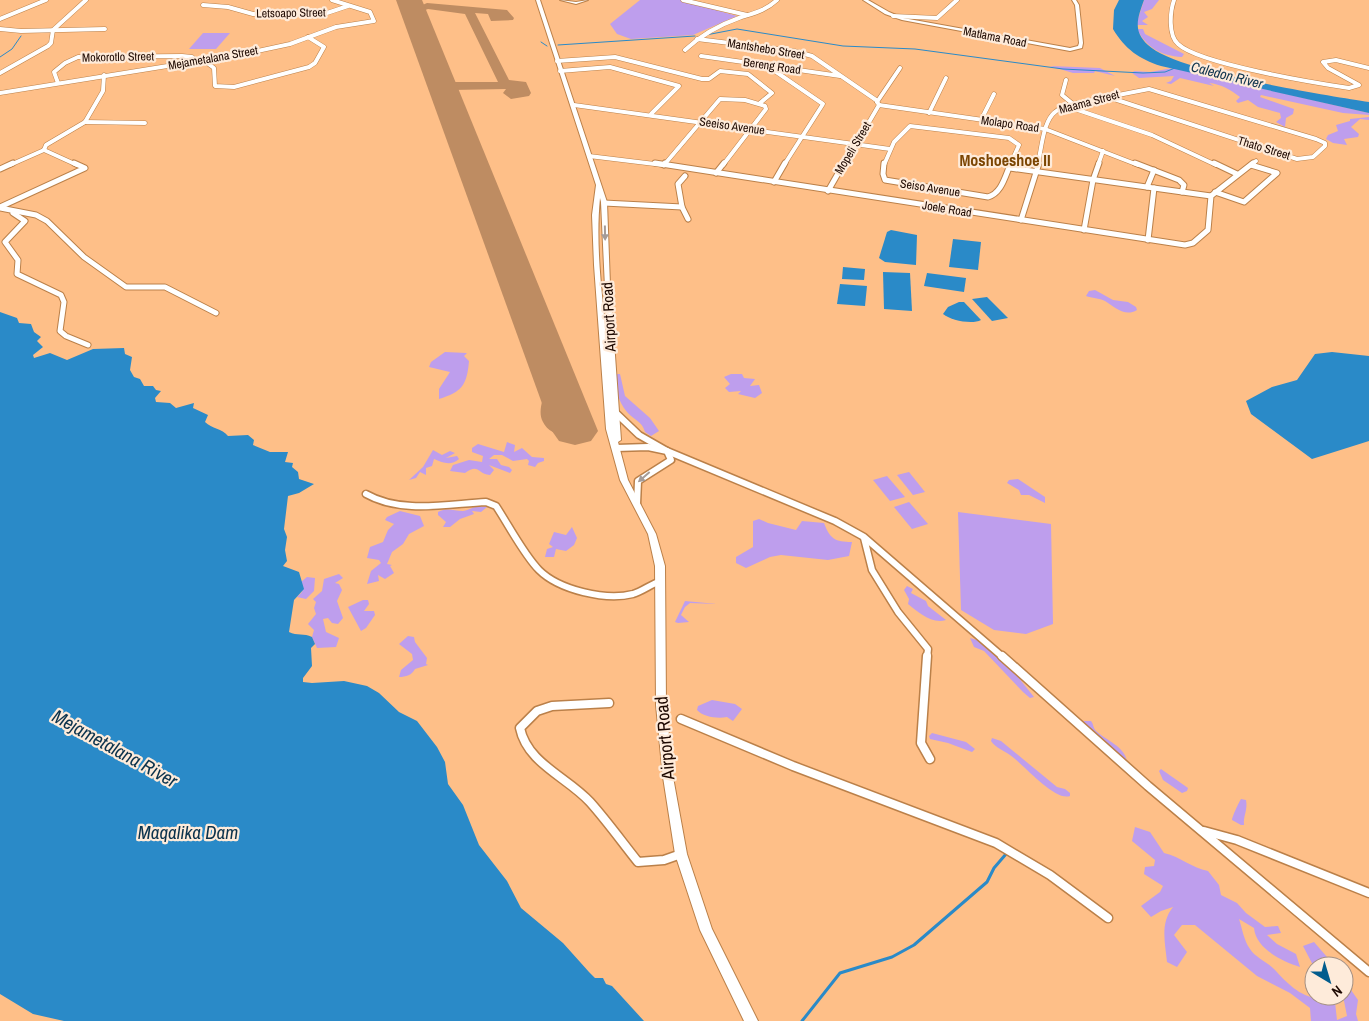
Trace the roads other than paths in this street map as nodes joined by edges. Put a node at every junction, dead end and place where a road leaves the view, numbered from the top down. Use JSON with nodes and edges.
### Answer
{"nodes":[{"id":1,"x":46,"y":0,"type":"edge"},
{"id":2,"x":86,"y":0,"type":"edge"},
{"id":3,"x":332,"y":0,"type":"edge"},
{"id":4,"x":538,"y":0,"type":"edge"},
{"id":5,"x":562,"y":0,"type":"edge"},
{"id":6,"x":586,"y":0,"type":"edge"},
{"id":7,"x":683,"y":0,"type":"edge"},
{"id":8,"x":777,"y":0,"type":"edge"},
{"id":9,"x":865,"y":0,"type":"edge"},
{"id":10,"x":957,"y":0,"type":"edge"},
{"id":11,"x":1074,"y":0,"type":"edge"},
{"id":12,"x":1174,"y":0,"type":"edge"},
{"id":13,"x":203,"y":5,"type":"dead end"},
{"id":14,"x":348,"y":6,"type":"junction"},
{"id":15,"x":748,"y":16,"type":"junction"},
{"id":16,"x":893,"y":16,"type":"junction"},
{"id":17,"x":0,"y":20,"type":"edge"},
{"id":18,"x":105,"y":28,"type":"dead end"},
{"id":19,"x":0,"y":29,"type":"edge"},
{"id":20,"x":53,"y":30,"type":"junction"},
{"id":21,"x":308,"y":37,"type":"junction"},
{"id":22,"x":697,"y":39,"type":"junction"},
{"id":23,"x":685,"y":50,"type":"dead end"},
{"id":24,"x":702,"y":56,"type":"dead end"},
{"id":25,"x":203,"y":60,"type":"junction"},
{"id":26,"x":557,"y":61,"type":"junction"},
{"id":27,"x":196,"y":62,"type":"junction"},
{"id":28,"x":766,"y":65,"type":"junction"},
{"id":29,"x":900,"y":68,"type":"dead end"},
{"id":30,"x":1369,"y":68,"type":"edge"},
{"id":31,"x":560,"y":71,"type":"junction"},
{"id":32,"x":0,"y":73,"type":"edge"},
{"id":33,"x":104,"y":75,"type":"junction"},
{"id":34,"x":842,"y":76,"type":"junction"},
{"id":35,"x":946,"y":78,"type":"dead end"},
{"id":36,"x":1066,"y":80,"type":"dead end"},
{"id":37,"x":58,"y":83,"type":"junction"},
{"id":38,"x":1148,"y":89,"type":"joint"},
{"id":39,"x":0,"y":93,"type":"edge"},
{"id":40,"x":994,"y":94,"type":"dead end"},
{"id":41,"x":1106,"y":97,"type":"junction"},
{"id":42,"x":760,"y":103,"type":"junction"},
{"id":43,"x":878,"y":104,"type":"junction"},
{"id":44,"x":1073,"y":104,"type":"junction"},
{"id":45,"x":574,"y":105,"type":"junction"},
{"id":46,"x":1066,"y":106,"type":"junction"},
{"id":47,"x":929,"y":112,"type":"junction"},
{"id":48,"x":651,"y":114,"type":"junction"},
{"id":49,"x":981,"y":120,"type":"junction"},
{"id":50,"x":700,"y":121,"type":"junction"},
{"id":51,"x":84,"y":122,"type":"junction"},
{"id":52,"x":145,"y":123,"type":"dead end"},
{"id":53,"x":751,"y":129,"type":"junction"},
{"id":54,"x":1045,"y":129,"type":"junction"},
{"id":55,"x":801,"y":136,"type":"junction"},
{"id":56,"x":856,"y":144,"type":"junction"},
{"id":57,"x":890,"y":149,"type":"junction"},
{"id":58,"x":44,"y":150,"type":"junction"},
{"id":59,"x":1103,"y":151,"type":"junction"},
{"id":60,"x":589,"y":156,"type":"junction"},
{"id":61,"x":1256,"y":161,"type":"dead end"},
{"id":62,"x":1251,"y":164,"type":"junction"},
{"id":63,"x":664,"y":165,"type":"junction"},
{"id":64,"x":1010,"y":168,"type":"junction"},
{"id":65,"x":0,"y":169,"type":"edge"},
{"id":66,"x":1154,"y":170,"type":"junction"},
{"id":67,"x":1037,"y":171,"type":"junction"},
{"id":68,"x":716,"y":173,"type":"junction"},
{"id":69,"x":1237,"y":174,"type":"junction"},
{"id":70,"x":685,"y":176,"type":"dead end"},
{"id":71,"x":1093,"y":180,"type":"junction"},
{"id":72,"x":774,"y":182,"type":"junction"},
{"id":73,"x":598,"y":186,"type":"junction"},
{"id":74,"x":1147,"y":187,"type":"junction"},
{"id":75,"x":1154,"y":188,"type":"junction"},
{"id":76,"x":828,"y":190,"type":"junction"},
{"id":77,"x":1182,"y":192,"type":"junction"},
{"id":78,"x":1215,"y":192,"type":"junction"},
{"id":79,"x":1211,"y":196,"type":"junction"},
{"id":80,"x":604,"y":203,"type":"junction"},
{"id":81,"x":0,"y":207,"type":"edge"},
{"id":82,"x":682,"y":207,"type":"junction"},
{"id":83,"x":13,"y":210,"type":"junction"},
{"id":84,"x":688,"y":219,"type":"dead end"},
{"id":85,"x":1021,"y":220,"type":"junction"},
{"id":86,"x":1084,"y":230,"type":"junction"},
{"id":87,"x":1148,"y":240,"type":"junction"},
{"id":88,"x":216,"y":313,"type":"dead end"},
{"id":89,"x":88,"y":345,"type":"dead end"},
{"id":90,"x":616,"y":413,"type":"junction"},
{"id":91,"x":616,"y":448,"type":"junction"},
{"id":92,"x":667,"y":451,"type":"junction"},
{"id":93,"x":366,"y":494,"type":"dead end"},
{"id":94,"x":636,"y":507,"type":"junction"},
{"id":95,"x":864,"y":537,"type":"junction"},
{"id":96,"x":661,"y":582,"type":"junction"},
{"id":97,"x":609,"y":703,"type":"dead end"},
{"id":98,"x":681,"y":719,"type":"dead end"},
{"id":99,"x":930,"y":759,"type":"dead end"},
{"id":100,"x":1201,"y":830,"type":"junction"},
{"id":101,"x":681,"y":854,"type":"junction"},
{"id":102,"x":1369,"y":893,"type":"edge"},
{"id":103,"x":1108,"y":918,"type":"dead end"},
{"id":104,"x":1369,"y":972,"type":"edge"},
{"id":105,"x":751,"y":1021,"type":"edge"}],
"edges":[{"from":1,"to":17,"type":"street"},
{"from":2,"to":20,"type":"street"},
{"from":3,"to":14,"type":"street","name":"Mejametalana Street"},
{"from":4,"to":26,"type":"main road","name":"Airport Road"},
{"from":5,"to":6,"type":"main road"},
{"from":7,"to":15,"type":"street"},
{"from":8,"to":15,"type":"street"},
{"from":9,"to":16,"type":"main road","name":"Matlama Road"},
{"from":10,"to":16,"type":"street"},
{"from":11,"to":16,"type":"main road","name":"Matlama Road"},
{"from":12,"to":30,"type":"street"},
{"from":13,"to":14,"type":"street","name":"Letsoapo Street"},
{"from":14,"to":21,"type":"street","name":"Mejametalana Street"},
{"from":15,"to":22,"type":"street"},
{"from":18,"to":20,"type":"street"},
{"from":19,"to":20,"type":"street"},
{"from":20,"to":32,"type":"street"},
{"from":21,"to":25,"type":"street","name":"Mejametalana Street"},
{"from":21,"to":25,"type":"street"},
{"from":22,"to":23,"type":"street"},
{"from":22,"to":34,"type":"street","name":"Mantshebo Street"},
{"from":24,"to":28,"type":"street","name":"Bereng Road"},
{"from":25,"to":27,"type":"street","name":"Mejametalana Street"},
{"from":26,"to":31,"type":"main road","name":"Airport Road"},
{"from":26,"to":42,"type":"street"},
{"from":27,"to":33,"type":"street","name":"Mejametalana Street"},
{"from":27,"to":37,"type":"street","name":"Mokorotlo Street"},
{"from":28,"to":34,"type":"street","name":"Bereng Road"},
{"from":28,"to":55,"type":"street"},
{"from":29,"to":43,"type":"street","name":"Mopeli Street"},
{"from":31,"to":45,"type":"main road","name":"Airport Road"},
{"from":31,"to":48,"type":"street"},
{"from":33,"to":37,"type":"street","name":"Mejametalana Street"},
{"from":33,"to":51,"type":"street"},
{"from":34,"to":43,"type":"street","name":"Mantshebo Street"},
{"from":35,"to":47,"type":"street"},
{"from":36,"to":44,"type":"street"},
{"from":37,"to":39,"type":"street","name":"Mejametalana Street"},
{"from":38,"to":41,"type":"street","name":"Maama Street"},
{"from":38,"to":41,"type":"street","name":"Thato Street"},
{"from":40,"to":49,"type":"street"},
{"from":41,"to":44,"type":"street","name":"Maama Street"},
{"from":42,"to":50,"type":"street"},
{"from":42,"to":53,"type":"street"},
{"from":43,"to":47,"type":"street","name":"Molapo Road"},
{"from":43,"to":56,"type":"street","name":"Mopeli Street"},
{"from":44,"to":46,"type":"street","name":"Maama Street"},
{"from":45,"to":48,"type":"street","name":"Seeiso Avenue"},
{"from":45,"to":60,"type":"main road","name":"Airport Road"},
{"from":46,"to":54,"type":"street","name":"Maama Street"},
{"from":46,"to":69,"type":"street"},
{"from":47,"to":49,"type":"street","name":"Molapo Road"},
{"from":48,"to":50,"type":"street","name":"Seeiso Avenue"},
{"from":49,"to":54,"type":"street","name":"Molapo Road"},
{"from":50,"to":53,"type":"street","name":"Seeiso Avenue"},
{"from":50,"to":63,"type":"street"},
{"from":51,"to":52,"type":"street"},
{"from":51,"to":58,"type":"street"},
{"from":53,"to":55,"type":"street","name":"Seeiso Avenue"},
{"from":53,"to":68,"type":"street"},
{"from":54,"to":59,"type":"street","name":"Molapo Road"},
{"from":54,"to":67,"type":"street","name":"Maama Street"},
{"from":55,"to":56,"type":"street","name":"Seeiso Avenue"},
{"from":55,"to":72,"type":"street"},
{"from":56,"to":57,"type":"street","name":"Seeiso Avenue"},
{"from":56,"to":76,"type":"street","name":"Mopeli Street"},
{"from":57,"to":64,"type":"street","name":"Seiso Avenue"},
{"from":57,"to":64,"type":"street","name":"Seiso Avenue"},
{"from":58,"to":65,"type":"street"},
{"from":58,"to":81,"type":"street"},
{"from":59,"to":66,"type":"street","name":"Molapo Road"},
{"from":59,"to":71,"type":"street"},
{"from":60,"to":63,"type":"street","name":"Joele Road"},
{"from":60,"to":73,"type":"main road","name":"Airport Road"},
{"from":61,"to":62,"type":"street"},
{"from":62,"to":69,"type":"street"},
{"from":62,"to":78,"type":"street"},
{"from":63,"to":68,"type":"street","name":"Joele Road"},
{"from":64,"to":67,"type":"street"},
{"from":66,"to":74,"type":"street"},
{"from":66,"to":77,"type":"street","name":"Molapo Road"},
{"from":67,"to":71,"type":"street"},
{"from":67,"to":85,"type":"street","name":"Maama Street"},
{"from":68,"to":72,"type":"street","name":"Joele Road"},
{"from":69,"to":78,"type":"street"},
{"from":70,"to":82,"type":"street"},
{"from":71,"to":74,"type":"street"},
{"from":71,"to":86,"type":"street"},
{"from":72,"to":76,"type":"street","name":"Joele Road"},
{"from":73,"to":80,"type":"main road","name":"Airport Road"},
{"from":73,"to":91,"type":"main road","name":"Airport Road"},
{"from":74,"to":75,"type":"street"},
{"from":75,"to":77,"type":"street"},
{"from":75,"to":87,"type":"street"},
{"from":76,"to":85,"type":"street","name":"Joele Road"},
{"from":77,"to":79,"type":"street"},
{"from":78,"to":79,"type":"street"},
{"from":79,"to":87,"type":"street","name":"Joele Road"},
{"from":80,"to":82,"type":"street"},
{"from":80,"to":90,"type":"main road","name":"Airport Road","one_way":true},
{"from":81,"to":83,"type":"street"},
{"from":82,"to":84,"type":"street"},
{"from":83,"to":88,"type":"street"},
{"from":83,"to":89,"type":"street"},
{"from":85,"to":86,"type":"street","name":"Joele Road"},
{"from":86,"to":87,"type":"street","name":"Joele Road"},
{"from":90,"to":91,"type":"main road","name":"Airport Road"},
{"from":90,"to":92,"type":"street"},
{"from":91,"to":92,"type":"street"},
{"from":91,"to":94,"type":"main road","name":"Airport Road"},
{"from":92,"to":94,"type":"street","one_way":true},
{"from":92,"to":95,"type":"street"},
{"from":93,"to":96,"type":"street"},
{"from":94,"to":96,"type":"main road","name":"Airport Road"},
{"from":95,"to":99,"type":"street"},
{"from":95,"to":100,"type":"street"},
{"from":96,"to":101,"type":"main road","name":"Airport Road"},
{"from":97,"to":101,"type":"street"},
{"from":98,"to":103,"type":"street"},
{"from":100,"to":102,"type":"street"},
{"from":100,"to":104,"type":"street"},
{"from":101,"to":105,"type":"main road","name":"Airport Road"}]}
